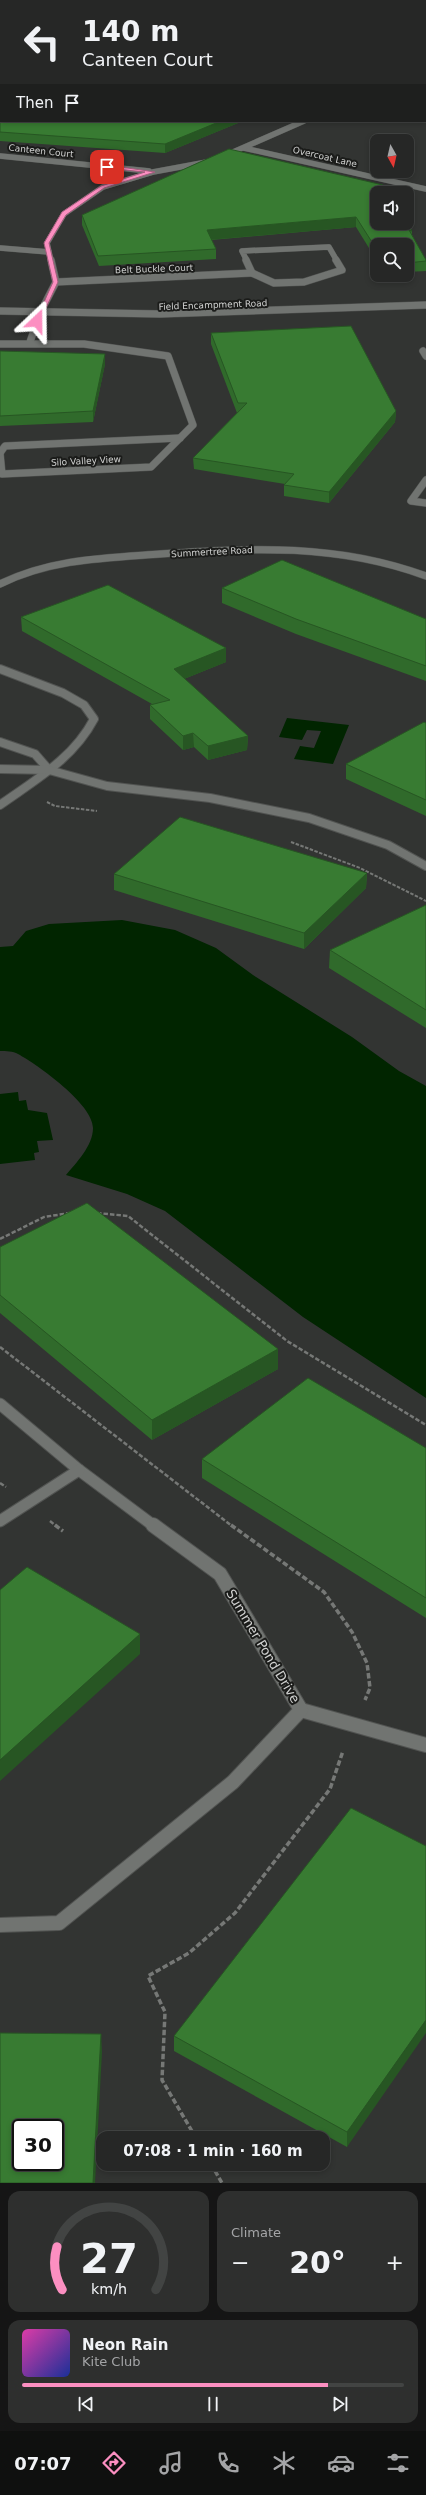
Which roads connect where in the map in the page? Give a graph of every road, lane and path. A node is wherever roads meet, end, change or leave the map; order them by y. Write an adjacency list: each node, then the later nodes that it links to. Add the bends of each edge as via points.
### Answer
1 (302, 122): 2 (street)
2 (244, 148): 4 (street); 7 (street, Overcoat Lane)
3 (0, 156): 6 (street, Canteen Court)
4 (218, 158)
5 (212, 161): 6 (street)
6 (153, 172): 9 (street, via 102,187 64,214 46,243)
7 (426, 188)
8 (0, 248): 9 (street)
9 (49, 252): 11 (street)
10 (252, 273): 10 (street, via 274,283 304,282 342,270 329,247 242,251); 11 (street, Belt Buckle Court)
11 (56, 282): 14 (street)
12 (426, 305): 14 (street, Field Encampment Road, via 188,315)
13 (0, 311): 14 (street, Field Encampment Road)
14 (40, 314): 15 (street)
15 (30, 342): 16 (street, Silo Valley View); 17 (street, Silo Valley View, via 127,347 168,356 193,425)
16 (0, 344)
17 (180, 438): 18 (street, Silo Valley View, via 6,446); 18 (street, Silo Valley View, via 151,466 2,474)
18 (0, 453)
19 (426, 480): 20 (street, via 411,501)
20 (426, 503)
21 (426, 576): 22 (street, Summertree Road, via 360,556 320,551 259,549 59,563 12,577)
22 (0, 584)
23 (0, 668): 26 (street, via 63,693 84,705 94,719 88,734)
24 (0, 742): 26 (street, via 35,754)
25 (0, 769): 26 (street)
26 (49, 770): 27 (street); 31 (street, via 107,786 210,798 309,818 388,845)
27 (18, 791): 28 (street); 29 (path, via 55,806)
28 (0, 805)
29 (102, 812)
30 (285, 840): 32 (path, via 333,857)
31 (426, 866)
32 (426, 901)
33 (72, 1212): 35 (path, via 44,1217)
34 (93, 1212): 38 (path, via 128,1216 287,1341)
35 (0, 1239)
36 (0, 1347): 42 (path, via 250,1539 324,1592 352,1632 367,1664 370,1688)
37 (0, 1404): 39 (street, Summer Pond Drive)
38 (426, 1425)
39 (79, 1470): 40 (street); 41 (street, Summer Pond Drive, via 220,1574)
40 (0, 1521)
41 (301, 1710): 42 (street); 44 (street, Summer Pond Drive, via 233,1782 59,1923)
42 (354, 1724): 43 (street); 45 (path, via 330,1790 235,1913 189,1953 148,1976 165,2012 162,2080)
43 (426, 1745)
44 (0, 1925)
45 (192, 2131)
46 (215, 2171): 47 (path)
47 (222, 2183)

